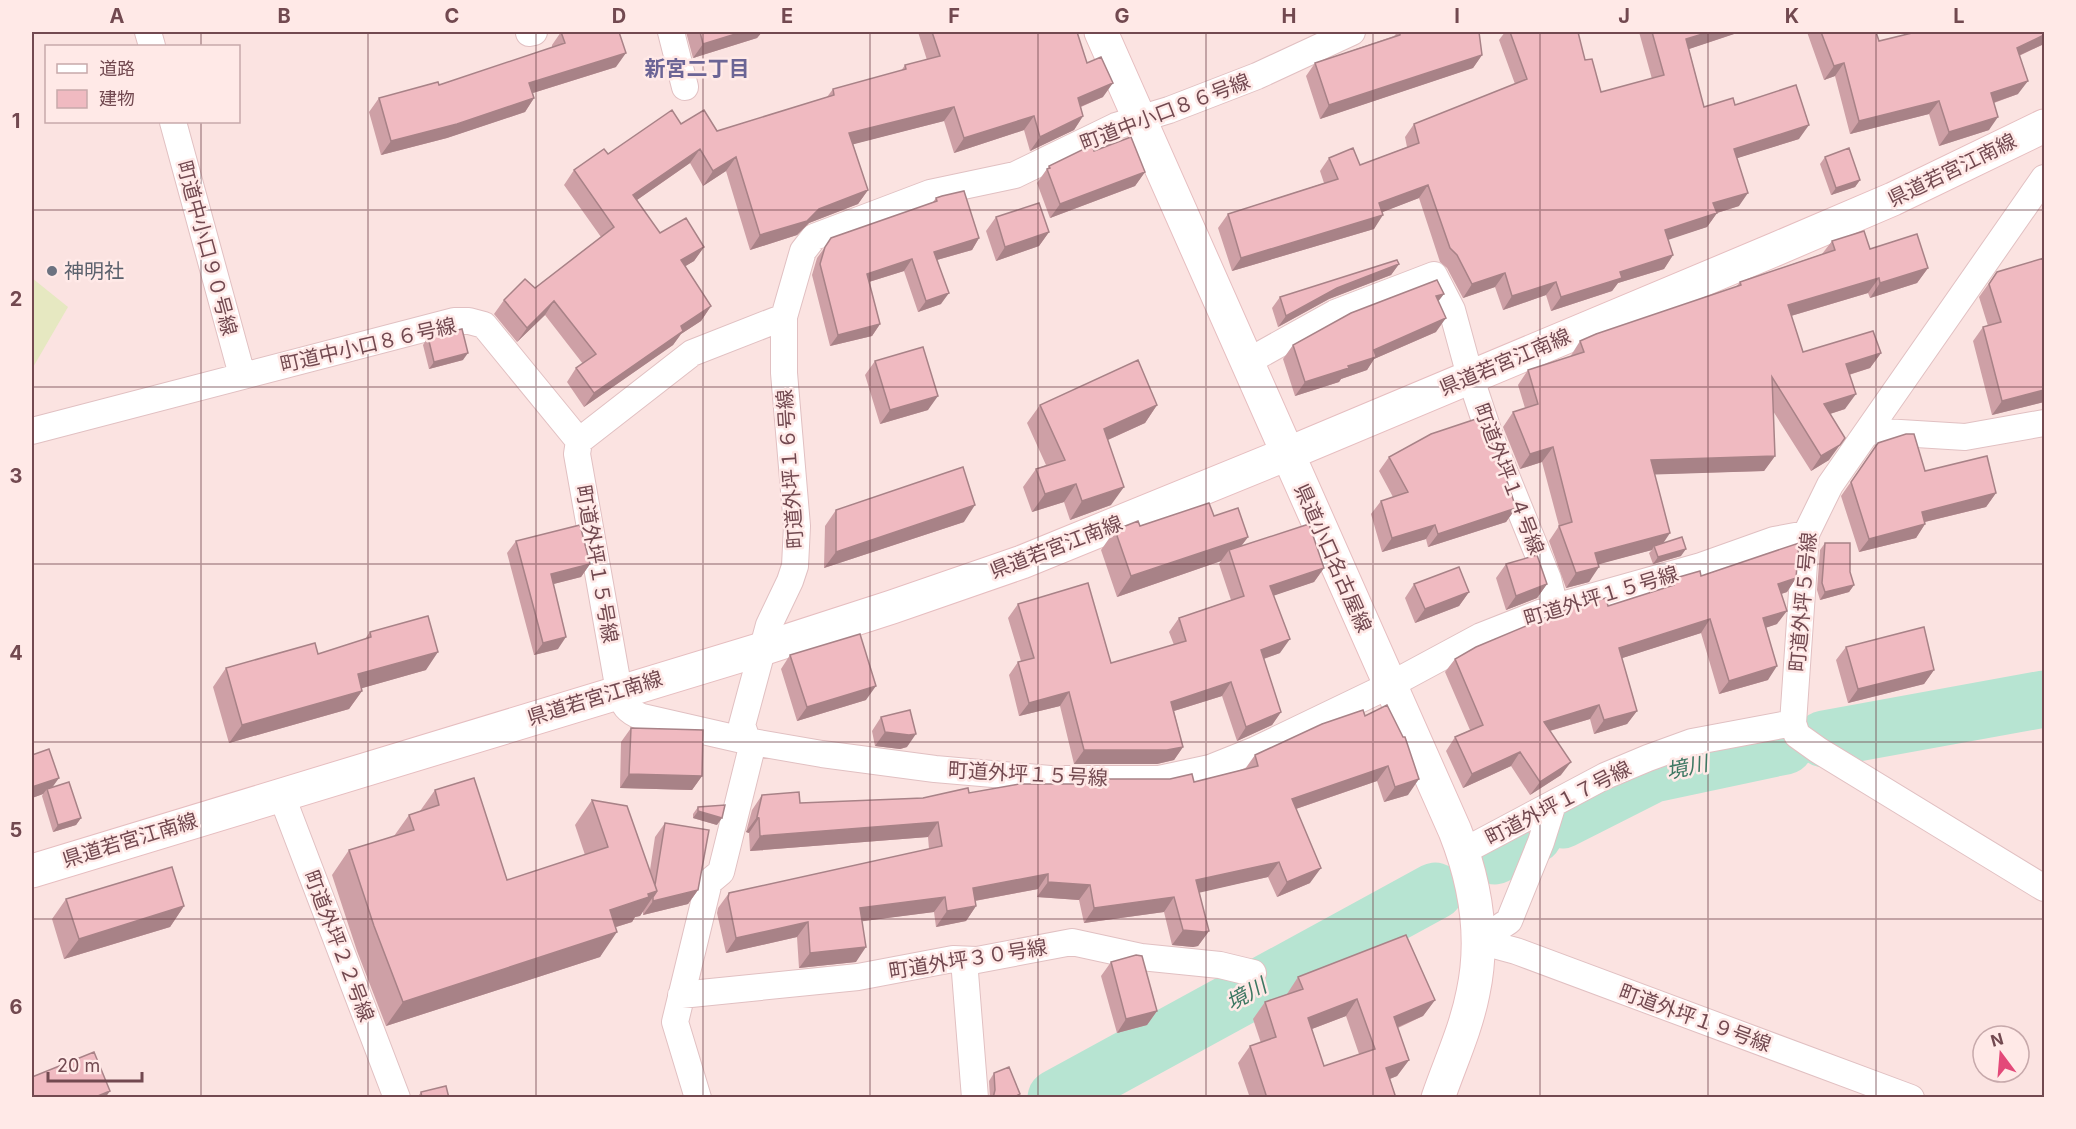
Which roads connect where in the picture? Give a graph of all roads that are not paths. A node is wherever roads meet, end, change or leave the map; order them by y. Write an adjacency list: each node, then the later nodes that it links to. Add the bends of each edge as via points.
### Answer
1 (670, 32): 4 (street)
2 (1101, 32): 5 (main road, 県道小口名古屋線)
3 (1352, 32): 5 (street, 町道中小口８６号線, via 1257,76)
4 (685, 87)
5 (1140, 119): 9 (street, 町道中小口８６号線, via 1116,126 1016,175 930,193 814,237 803,251); 10 (main road, 県道小口名古屋線)
6 (173, 123): 11 (street, 町道中小口９０号線)
7 (2044, 126): 12 (main road, 県道若宮江南線, via 1893,199)
8 (2044, 178): 15 (street, 町道外坪５号線)
9 (784, 317): 16 (street, via 692,353); 20 (street, 町道外坪１６号線, via 784,373 797,526 795,566)
10 (1247, 362): 12 (street, 町道外坪１４号線, via 1335,313 1434,275 1452,310); 17 (main road, 県道小口名古屋線)
11 (242, 375): 14 (street, 町道中小口８６号線); 16 (street, 町道中小口８６号線, via 454,321 469,321 484,326)
12 (1470, 376): 17 (main road, 県道若宮江南線); 19 (street, 町道外坪１４号線)
13 (2044, 423): 15 (street, via 1965,437)
14 (32, 431)
15 (1868, 431): 18 (street, 町道外坪５号線, via 1830,485)
16 (579, 441): 22 (street, 町道外坪１５号線, via 577,454)
17 (1287, 454): 20 (main road, 県道若宮江南線, via 1022,562); 21 (main road, 県道小口名古屋線)
18 (1806, 534): 19 (street, 町道外坪１５号線, via 1774,540 1701,566); 23 (street, 町道外坪５号線)
19 (1555, 606): 21 (street, 町道外坪１５号線, via 1481,636)
20 (762, 648): 22 (main road, 県道若宮江南線); 24 (street, 町道外坪１６号線, via 742,725)
21 (1390, 685): 24 (street, 町道外坪１５号線, via 1255,750 1210,768 1159,779 1050,779 935,769); 28 (main road, 県道小口名古屋線)
22 (619, 691): 24 (street, 町道外坪１５号線, via 622,704 631,713); 25 (main road, 県道若宮江南線)
23 (1795, 729): 26 (street, 町道外坪１７号線, via 1692,742 1605,776); 29 (street, via 1818,750)
24 (747, 741): 35 (street, 町道外坪１６号線, via 751,751 721,872 709,882)
25 (281, 794): 30 (main road, 県道若宮江南線); 36 (street, 町道外坪２２号線)
26 (1551, 810): 28 (street, 町道外坪１７号線); 32 (street, via 1509,921)
27 (2044, 864): 29 (street)
28 (1468, 865): 32 (main road, 県道小口名古屋線, via 1476,899)
29 (2015, 869): 31 (street)
30 (32, 871)
31 (2044, 888)
32 (1479, 941): 39 (main road, 県道小口名古屋線, via 1471,1002); 40 (street, 町道外坪１９号線, via 1516,951)
33 (964, 960): 34 (street, 町道外坪３０号線, via 1072,942 1141,957 1220,965); 35 (street, 町道外坪３０号線, via 953,958 858,977); 38 (street)
34 (1253, 973)
35 (681, 995): 37 (street, 町道外坪１６号線, via 675,1022)
36 (397, 1098)
37 (698, 1098)
38 (975, 1098)
39 (1438, 1098)
40 (1911, 1098)

